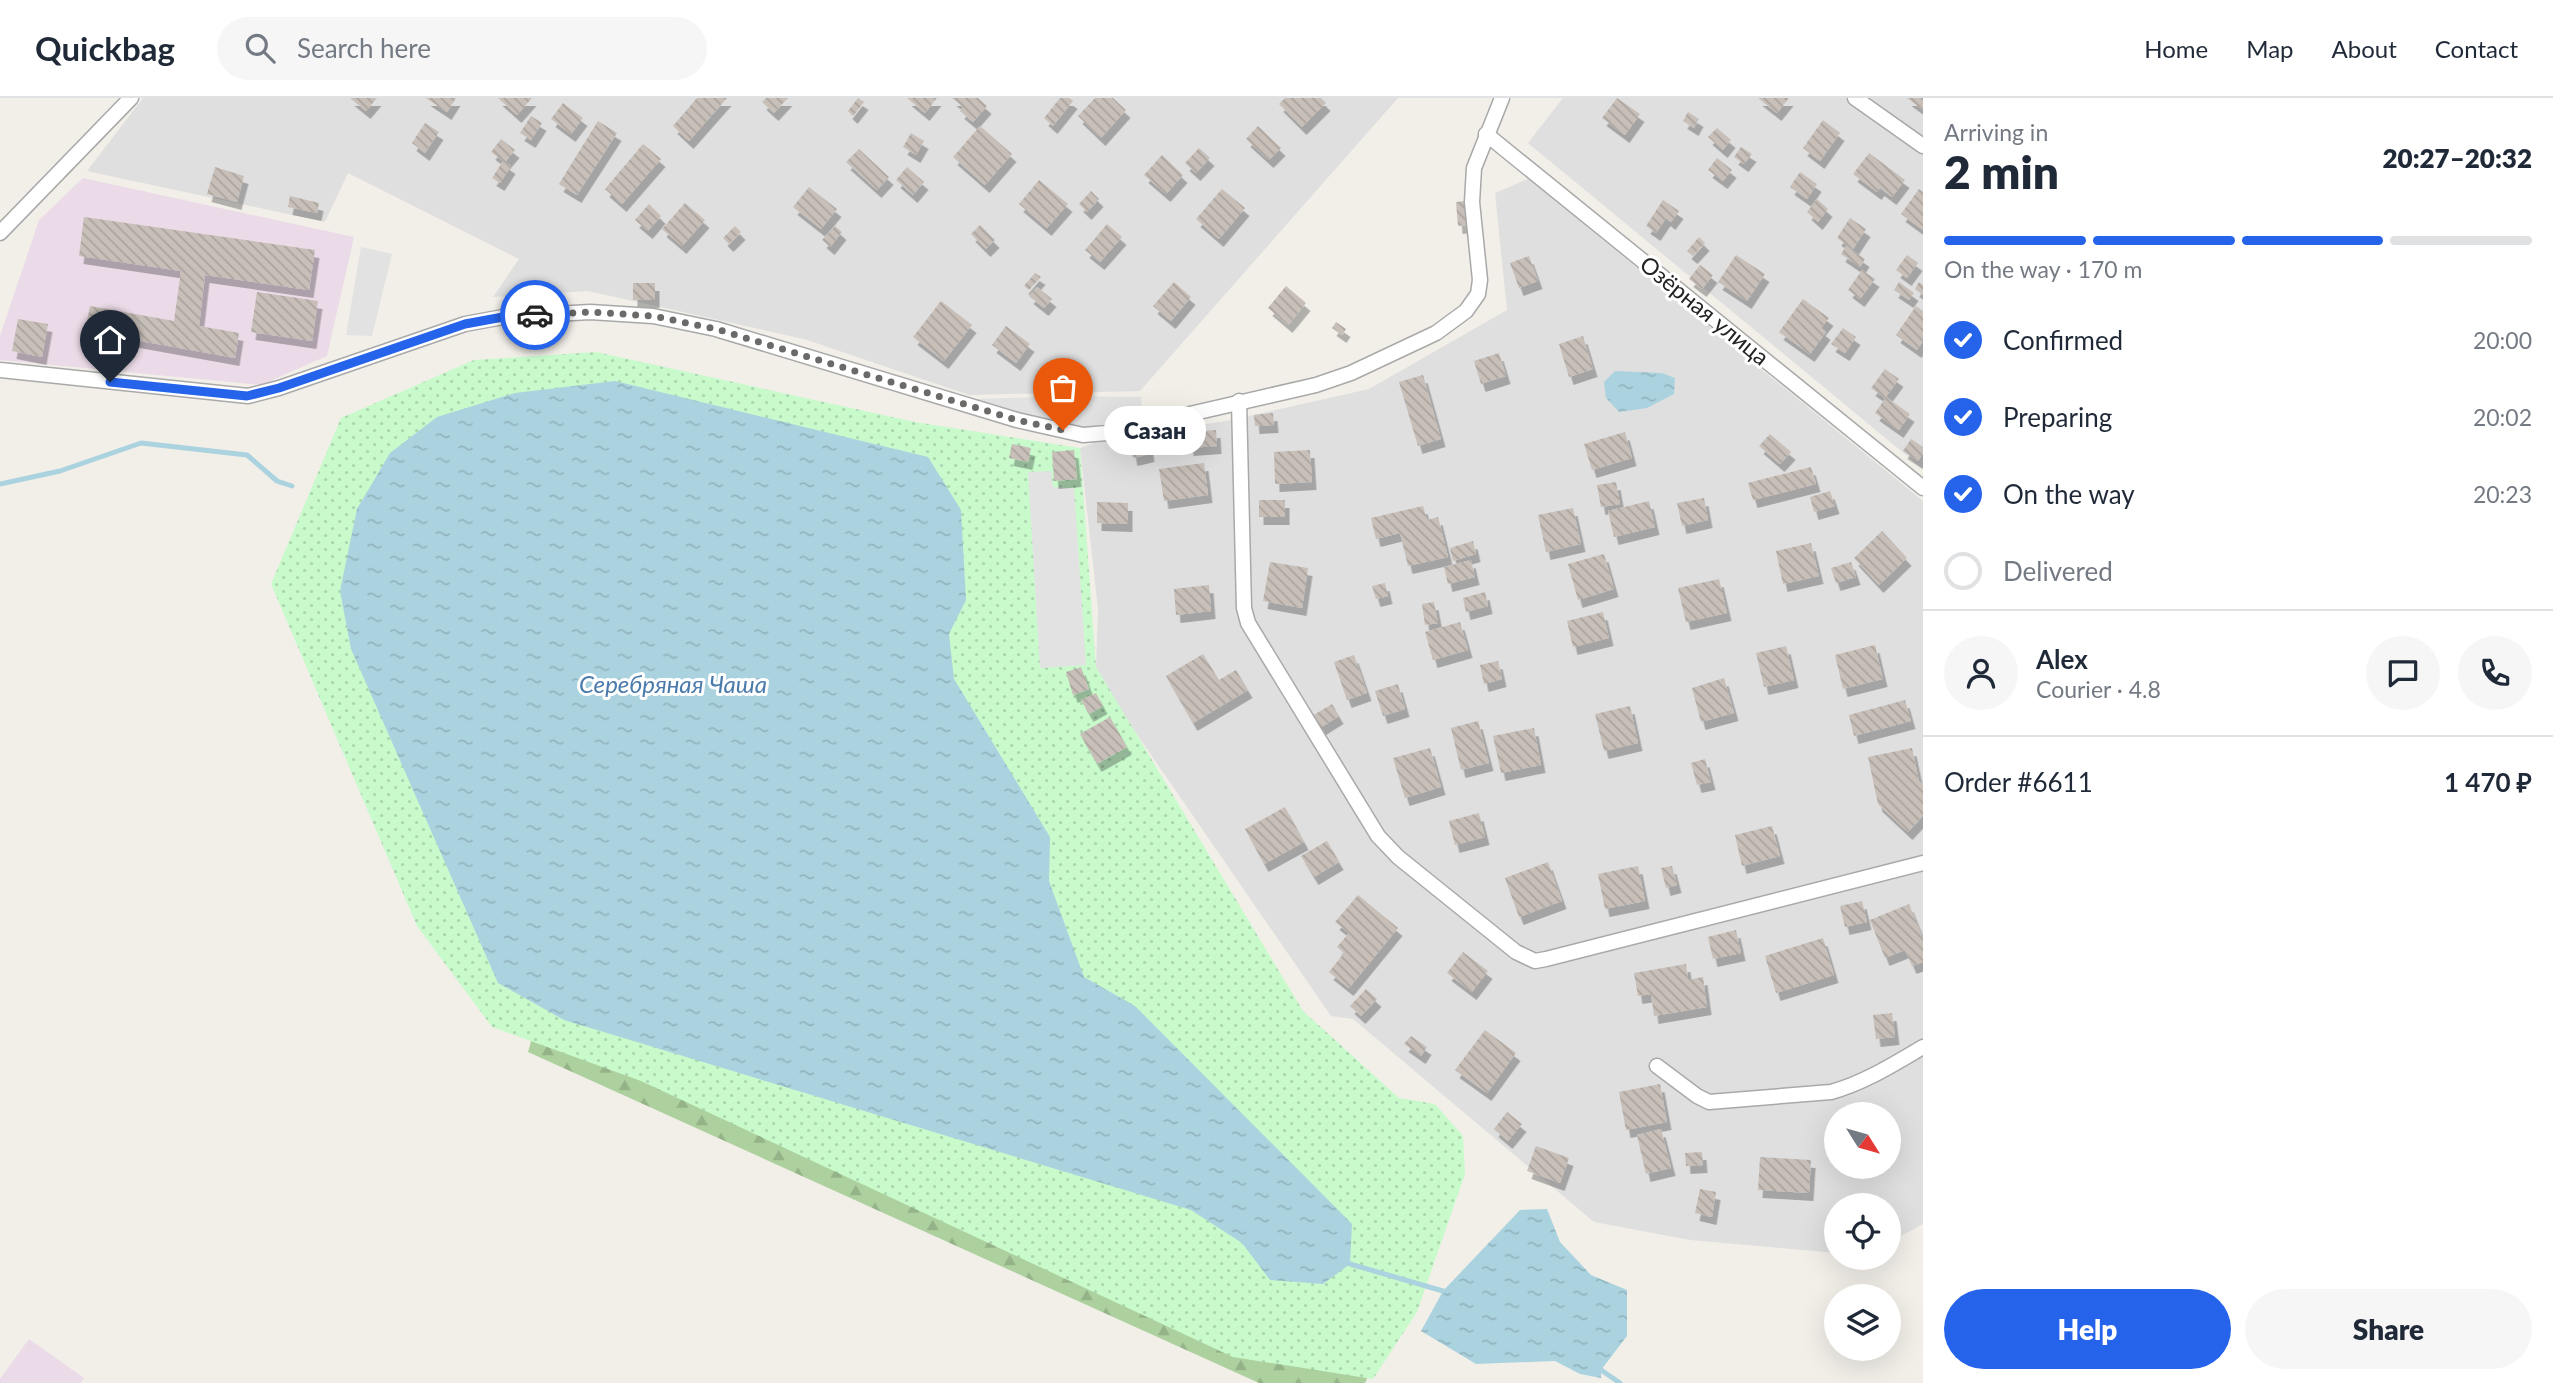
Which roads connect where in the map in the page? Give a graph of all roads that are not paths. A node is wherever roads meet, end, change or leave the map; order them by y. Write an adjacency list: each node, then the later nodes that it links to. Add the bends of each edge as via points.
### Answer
1 (131, 98): 6 (street)
2 (1502, 98): 4 (street)
3 (1856, 98): 5 (street)
4 (1486, 134): 8 (street, via 1474,168 1472,202 1480,280 1478,293 1466,311 1437,333 1351,373); 9 (street, Озёрная улица)
5 (1923, 146)
6 (0, 233)
7 (0, 370): 8 (street, via 247,396 465,324 590,312 653,316 716,329 1017,420 1083,435)
8 (1239, 401): 10 (street, via 1248,623 1378,836 1516,952 1535,961 1546,959)
9 (1923, 488)
10 (1923, 863)
11 (1923, 1047): 12 (street, via 1876,1074 1831,1092 1709,1101)
12 (1657, 1066)

